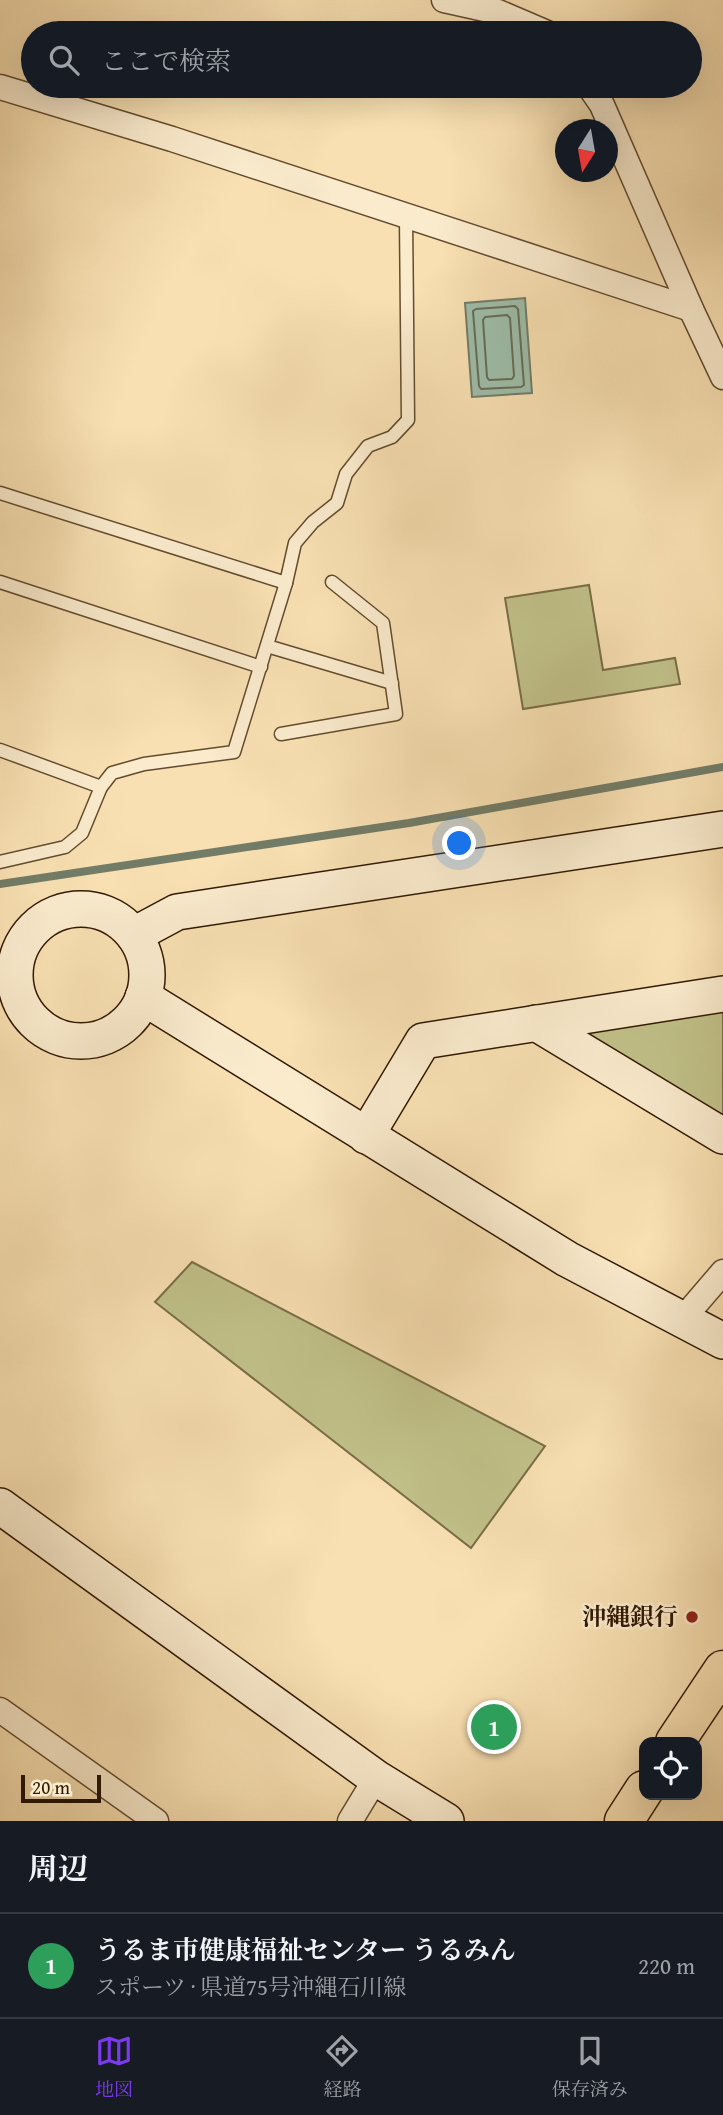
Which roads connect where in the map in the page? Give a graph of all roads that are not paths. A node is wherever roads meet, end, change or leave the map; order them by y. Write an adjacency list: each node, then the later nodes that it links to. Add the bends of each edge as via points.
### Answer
1 (444, 0): 2 (street)
2 (519, 21)
3 (0, 87): 4 (street)
4 (21, 93)
5 (36, 98): 7 (street)
6 (597, 98): 8 (street)
7 (406, 216): 8 (street); 13 (lane, via 408,420 392,437 368,446 346,474 337,503 295,543)
8 (691, 309): 9 (street)
9 (723, 377)
10 (0, 492): 13 (lane)
11 (0, 582): 15 (lane)
12 (332, 582): 16 (lane, via 383,623)
13 (286, 583): 14 (lane)
14 (267, 646): 15 (lane); 16 (lane)
15 (261, 667): 19 (lane, via 234,752 144,764 112,773)
16 (392, 683): 17 (lane, via 396,714)
17 (281, 734)
18 (0, 750): 19 (lane)
19 (101, 787): 21 (lane, via 82,834 65,847)
20 (723, 829): 23 (street, via 177,912)
21 (0, 862)
22 (13, 934): 23 (street, via 60,912 80,909 101,912); 26 (street, via 18,953)
23 (134, 935): 25 (street, via 144,954)
24 (723, 994): 27 (street)
25 (144, 998): 26 (street, via 118,1031 98,1040 55,1037); 28 (street)
26 (12, 1017)
27 (536, 1023): 28 (street, via 423,1041); 29 (street)
28 (366, 1136): 31 (street, via 567,1259)
29 (723, 1136)
30 (723, 1272): 31 (street)
31 (681, 1321): 32 (street)
32 (723, 1341)
33 (0, 1506): 37 (street)
34 (723, 1670): 36 (main road)
35 (0, 1710): 39 (street)
36 (678, 1737)
37 (376, 1779): 40 (street); 41 (street)
38 (639, 1798): 42 (main road)
39 (156, 1821)
40 (350, 1821)
41 (446, 1821)
42 (624, 1821)

